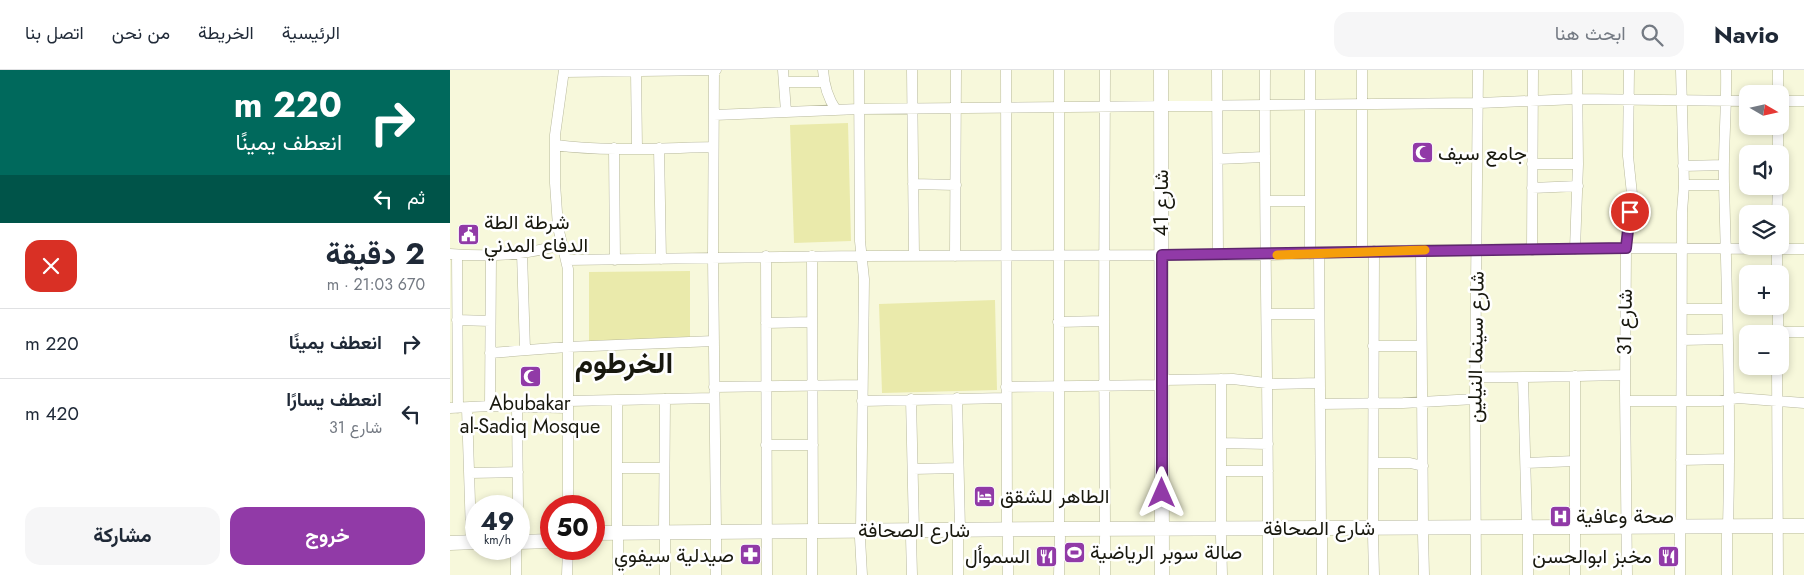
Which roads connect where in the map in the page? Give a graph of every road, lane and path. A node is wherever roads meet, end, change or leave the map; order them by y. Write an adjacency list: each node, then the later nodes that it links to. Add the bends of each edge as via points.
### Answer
1 (715, 70): 24 (street); 51 (street)
2 (783, 70): 26 (street)
3 (823, 70): 27 (street)
4 (859, 70): 48 (street)
5 (912, 70): 46 (street)
6 (956, 70): 47 (street)
7 (1006, 70): 45 (street)
8 (1058, 70): 41 (street)
9 (1105, 70): 42 (street)
10 (1161, 70): 43 (main road, شارع 41)
11 (1217, 70): 44 (street)
12 (1265, 70): 38 (street)
13 (1310, 70): 39 (street)
14 (1362, 70): 40 (street)
15 (1478, 70): 37 (street, شارع سينما النيلين)
16 (1533, 70): 31 (street)
17 (1577, 70): 29 (street)
18 (1629, 70): 30 (street, شارع 31)
19 (1681, 70): 32 (street)
20 (1726, 70): 33 (street)
21 (1778, 70): 28 (street)
22 (564, 71): 23 (street); 52 (street)
23 (614, 71): 25 (street)
24 (661, 71): 25 (street)
25 (636, 72): 55 (street)
26 (784, 82): 27 (street); 50 (street)
27 (824, 82): 49 (street)
28 (1778, 85)
29 (1577, 99): 30 (street); 31 (street); 60 (street)
30 (1629, 99): 32 (street); 72 (street, شارع 31, via 1628,156 1632,194)
31 (1533, 100): 37 (street); 59 (street)
32 (1681, 101): 33 (street); 62 (street)
33 (1727, 101): 34 (street); 61 (street)
34 (1739, 101)
35 (1789, 101): 36 (street)
36 (1804, 101)
37 (1479, 103): 40 (street); 79 (street, شارع سينما النيلين)
38 (1264, 104): 39 (street); 44 (street); 57 (street)
39 (1310, 104): 40 (street); 69 (street)
40 (1362, 104): 82 (street)
41 (1059, 106): 42 (street); 45 (street); 98 (street)
42 (1105, 106): 43 (street); 89 (street)
43 (1161, 106): 44 (street); 90 (main road, شارع 41)
44 (1217, 106): 58 (street)
45 (1007, 107): 47 (street); 88 (street)
46 (912, 108): 47 (street); 48 (street); 63 (street)
47 (956, 108): 64 (street)
48 (859, 109): 49 (street); 95 (street)
49 (836, 110): 50 (street)
50 (786, 112): 51 (street)
51 (714, 115): 53 (street)
52 (555, 145): 54 (street); 71 (street, via 557,218)
53 (713, 147): 56 (street); 99 (street)
54 (614, 148): 55 (street); 102 (street)
55 (637, 148): 56 (street)
56 (659, 148): 100 (street)
57 (1264, 158): 58 (street); 70 (street)
58 (1218, 159): 91 (street)
59 (1532, 164): 60 (street); 68 (street)
60 (1578, 164): 67 (street)
61 (1724, 165): 62 (street); 66 (street)
62 (1683, 166): 65 (street)
63 (913, 184): 64 (street); 96 (street)
64 (956, 184): 97 (street)
65 (1684, 185): 66 (street); 73 (street)
66 (1724, 185): 75 (street)
67 (1578, 186): 68 (street); 74 (street)
68 (1532, 188): 80 (street)
69 (1310, 201): 70 (street); 85 (street)
70 (1266, 202): 92 (street)
71 (562, 244): 84 (street); 101 (street)
72 (1626, 248): 73 (street); 74 (street); 123 (street, شارع 31)
73 (1682, 248): 75 (street); 103 (street)
74 (1575, 249): 80 (street)
75 (1727, 249): 76 (street); 104 (street)
76 (1739, 249)
77 (1789, 249): 81 (street)
78 (1421, 250): 79 (street); 83 (street); 119 (street)
79 (1477, 250): 80 (street); 126 (street, شارع سينما النيلين)
80 (1532, 250)
81 (1804, 250)
82 (1362, 252): 83 (street); 85 (street)
83 (1374, 252): 118 (street)
84 (522, 254): 87 (street); 121 (street)
85 (1315, 254): 92 (street); 106 (street)
86 (454, 255): 87 (street); 107 (street)
87 (491, 255): 108 (street)
88 (1007, 255): 97 (street); 98 (street); 137 (street)
89 (1105, 255): 90 (street); 98 (street); 109 (street)
90 (1162, 255): 91 (street); 129 (main road, شارع 41)
91 (1218, 255): 92 (street)
92 (1266, 255): 105 (street)
93 (766, 256): 94 (street); 99 (street); 112 (street)
94 (812, 256): 95 (street); 110 (street)
95 (861, 256): 96 (street); 132 (street, via 864,279)
96 (914, 256): 97 (street)
97 (955, 256)
98 (1058, 256): 111 (street)
99 (712, 257): 100 (street); 117 (street)
100 (661, 259): 102 (street)
101 (567, 260): 102 (street); 120 (street)
102 (615, 260)
103 (1682, 309): 104 (street); 116 (street)
104 (1727, 309): 115 (street)
105 (1267, 314): 106 (street); 131 (street)
106 (1319, 314): 130 (street)
107 (457, 320): 108 (street); 157 (street)
108 (490, 321): 122 (street)
109 (1104, 321): 111 (street); 134 (street)
110 (812, 322): 112 (street); 136 (street)
111 (1058, 322): 133 (street)
112 (766, 323): 135 (street)
113 (1804, 332): 114 (street)
114 (1789, 333)
115 (1728, 339): 116 (street); 144 (street)
116 (1682, 340): 150 (street)
117 (714, 342): 120 (street); 138 (street)
118 (1372, 346): 119 (street); 151 (street)
119 (1421, 346): 148 (street)
120 (567, 347): 121 (street); 153 (street)
121 (524, 350): 122 (street)
122 (490, 353): 155 (street)
123 (1625, 375): 125 (street); 149 (street, شارع 31)
124 (1777, 375): 147 (street)
125 (1574, 376): 127 (street); 164 (street)
126 (1475, 377): 127 (street); 143 (street, شارع سينما النيلين)
127 (1523, 378): 166 (street)
128 (1222, 379): 129 (street); 131 (street); 158 (street)
129 (1162, 382): 134 (street); 196 (main road, شارع 41)
130 (1320, 383): 131 (street); 154 (street)
131 (1268, 384): 159 (street)
132 (862, 386): 136 (street); 146 (street)
133 (1058, 386): 134 (street); 137 (street); 194 (street)
134 (1105, 386): 195 (street)
135 (766, 387): 136 (street); 138 (street); 160 (street)
136 (813, 387): 161 (street)
137 (1006, 387): 140 (street)
138 (714, 393): 141 (street); 199 (street)
139 (957, 398): 140 (street); 142 (street); 170 (street)
140 (1006, 398): 193 (street)
141 (665, 399): 145 (street); 169 (street)
142 (911, 399): 146 (street); 171 (street)
143 (1474, 399): 148 (street); 187 (street, شارع سينما النيلين)
144 (1728, 399): 147 (street); 150 (street); 162 (street)
145 (617, 400): 153 (street); 168 (street)
146 (862, 400): 202 (street)
147 (1777, 400): 152 (street); 184 (street)
148 (1422, 401): 151 (street); 167 (street)
149 (1625, 401): 150 (street); 181 (street, شارع 31)
150 (1682, 401): 163 (street)
151 (1373, 403): 154 (street); 165 (street)
152 (1804, 403)
153 (568, 404): 156 (street); 178 (street)
154 (1320, 404): 191 (street)
155 (490, 406): 156 (street); 157 (street)
156 (517, 407): 173 (street)
157 (458, 408): 175 (street)
158 (1222, 443): 159 (street); 172 (street)
159 (1268, 444): 174 (street)
160 (766, 445): 161 (street); 200 (street)
161 (813, 445): 201 (street)
162 (1728, 459): 163 (street); 183 (street)
163 (1681, 460): 182 (street)
164 (1575, 461): 166 (street); 180 (street)
165 (1374, 462): 167 (street); 185 (street)
166 (1526, 463): 188 (street)
167 (1423, 466): 186 (street)
168 (617, 468): 169 (street); 207 (street)
169 (664, 468): 205 (street)
170 (958, 468): 171 (street); 192 (street)
171 (913, 469): 203 (street)
172 (1222, 471): 174 (street); 189 (street)
173 (518, 472): 175 (street); 177 (street)
174 (1268, 472): 190 (street)
175 (470, 473): 176 (street)
176 (472, 495)
177 (518, 495)
178 (568, 495)
179 (1804, 526): 184 (main road, شارع الصحافة)
180 (1575, 530): 181 (main road, شارع الصحافة); 188 (main road, شارع الصحافة); 234 (street)
181 (1627, 530): 182 (main road, شارع الصحافة); 235 (street, شارع 31)
182 (1681, 530): 183 (main road, شارع الصحافة); 236 (street)
183 (1728, 530): 184 (main road, شارع الصحافة); 237 (street)
184 (1777, 530): 204 (main road, شارع الصحافة); 238 (street)
185 (1373, 531): 186 (main road, شارع الصحافة); 191 (main road, شارع الصحافة); 230 (street)
186 (1423, 531): 187 (main road, شارع الصحافة); 231 (street)
187 (1476, 531): 188 (main road, شارع الصحافة); 232 (street, شارع سينما النيلين)
188 (1528, 531): 233 (street)
189 (1221, 532): 190 (main road, شارع الصحافة); 196 (main road, شارع الصحافة); 227 (street)
190 (1268, 532): 191 (main road, شارع الصحافة); 228 (street)
191 (1322, 532): 229 (street)
192 (959, 533): 193 (main road, شارع الصحافة); 203 (main road, شارع الصحافة); 222 (street)
193 (1008, 533): 194 (main road, شارع الصحافة); 223 (street)
194 (1059, 533): 195 (main road, شارع الصحافة); 224 (street)
195 (1105, 533): 196 (main road, شارع الصحافة); 225 (street)
196 (1162, 533): 226 (main road, شارع 41)
197 (450, 534): 206 (main road)
198 (605, 534): 207 (main road, شارع الصحافة)
199 (716, 534): 200 (main road, شارع الصحافة); 205 (main road, شارع الصحافة); 217 (street)
200 (766, 534): 201 (main road, شارع الصحافة); 218 (street)
201 (812, 534): 202 (main road, شارع الصحافة); 219 (street)
202 (861, 534): 203 (main road, شارع الصحافة); 220 (street)
203 (913, 534): 221 (street)
204 (1804, 534)
205 (665, 535): 207 (main road, شارع الصحافة); 216 (street)
206 (465, 536)
207 (617, 536): 208 (main road, شارع الصحافة); 215 (street)
208 (605, 538)
209 (465, 539): 210 (main road)
210 (450, 543)
211 (516, 560): 213 (street)
212 (568, 560): 214 (street)
213 (516, 575)
214 (567, 575)
215 (618, 575)
216 (665, 575)
217 (716, 575)
218 (766, 575)
219 (812, 575)
220 (862, 575)
221 (912, 575)
222 (958, 575)
223 (1008, 575)
224 (1059, 575)
225 (1105, 575)
226 (1162, 575)
227 (1222, 575)
228 (1268, 575)
229 (1322, 575)
230 (1374, 575)
231 (1424, 575)
232 (1476, 575)
233 (1528, 575)
234 (1575, 575)
235 (1627, 575)
236 (1680, 575)
237 (1727, 575)
238 (1778, 575)

